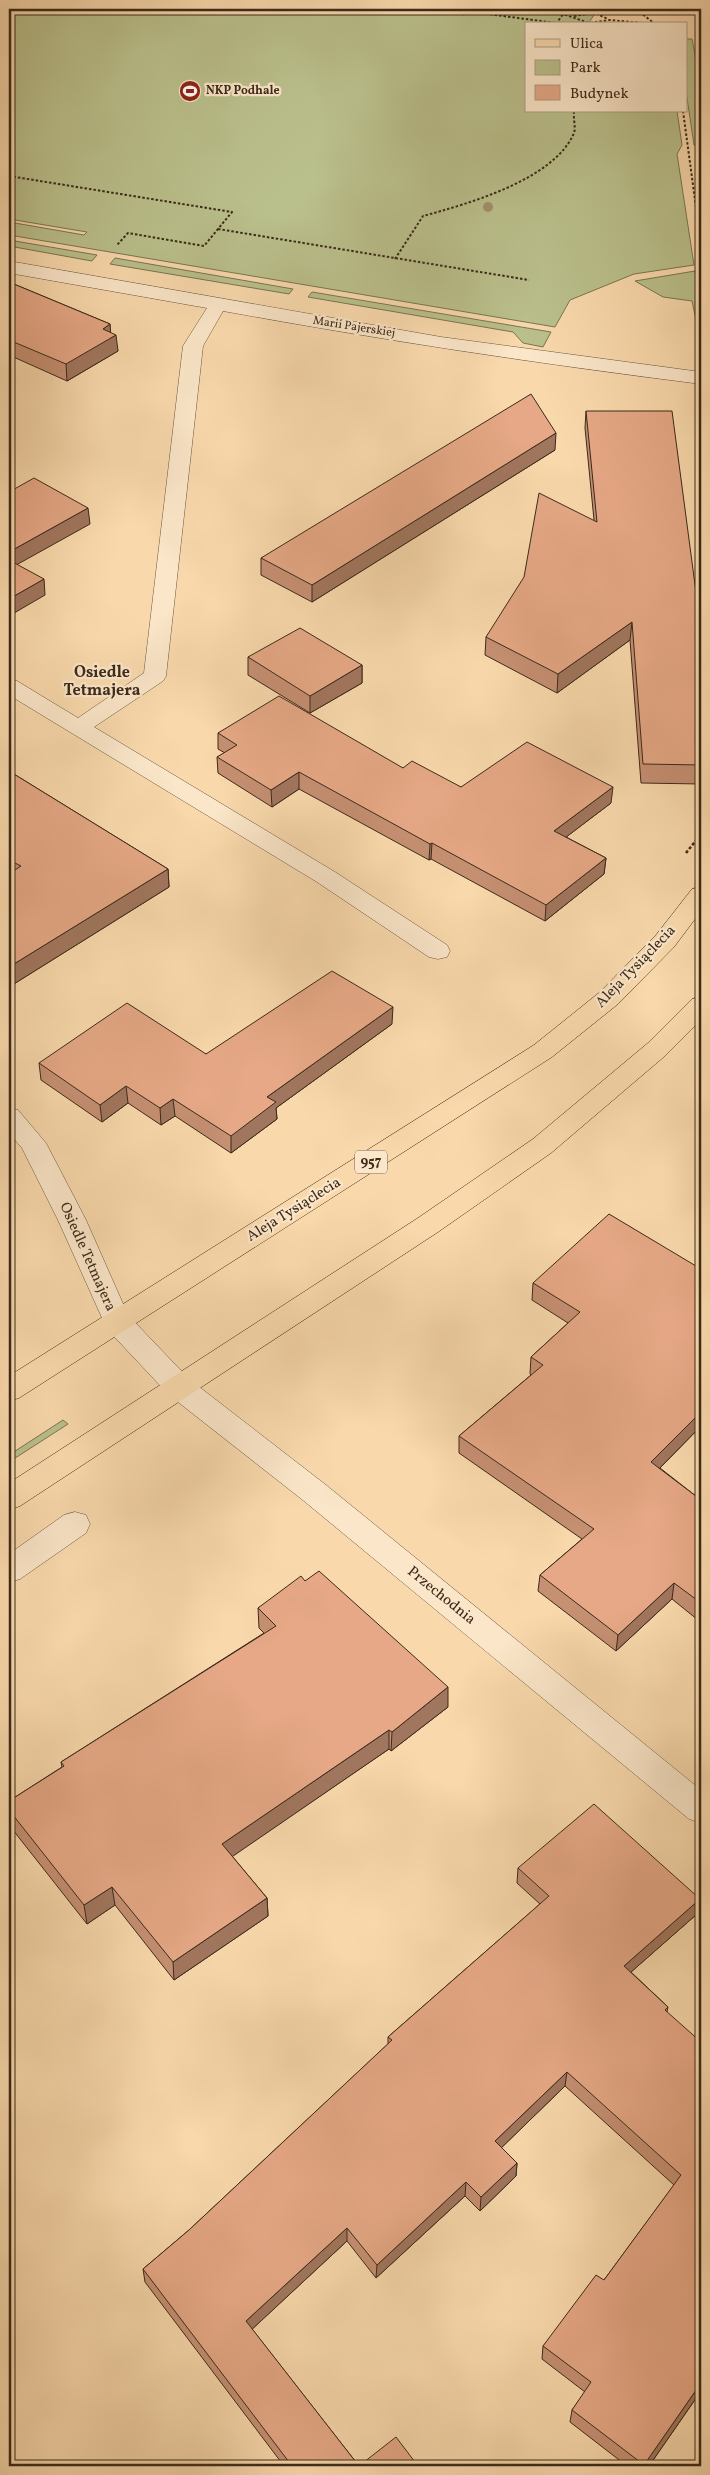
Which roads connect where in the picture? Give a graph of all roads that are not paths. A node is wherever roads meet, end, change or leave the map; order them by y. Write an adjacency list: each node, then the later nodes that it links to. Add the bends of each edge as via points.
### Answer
1 (9, 267): 2 (street, Marii Pajerskiej)
2 (218, 306): 3 (street, Marii Pajerskiej, via 600,366); 5 (street, via 193,346 155,676)
3 (701, 378)
4 (9, 686): 5 (street)
5 (79, 727): 7 (street, via 326,877)
6 (701, 895): 10 (main road, Aleja Tysiąclecia / 957, via 665,941 609,998 542,1051)
7 (438, 950)
8 (701, 1005): 11 (main road, via 657,1049 542,1146 428,1225)
9 (9, 1117): 10 (street, Osiedle Tetmajera, via 33,1143 72,1220)
10 (117, 1322): 11 (street, Osiedle Tetmajera); 12 (main road, Aleja Tysiąclecia / 957)
11 (179, 1387): 13 (main road); 16 (street, Przechodnia, via 315,1493)
12 (9, 1390)
13 (9, 1498)
14 (75, 1524): 15 (street)
15 (9, 1570)
16 (701, 1809)

